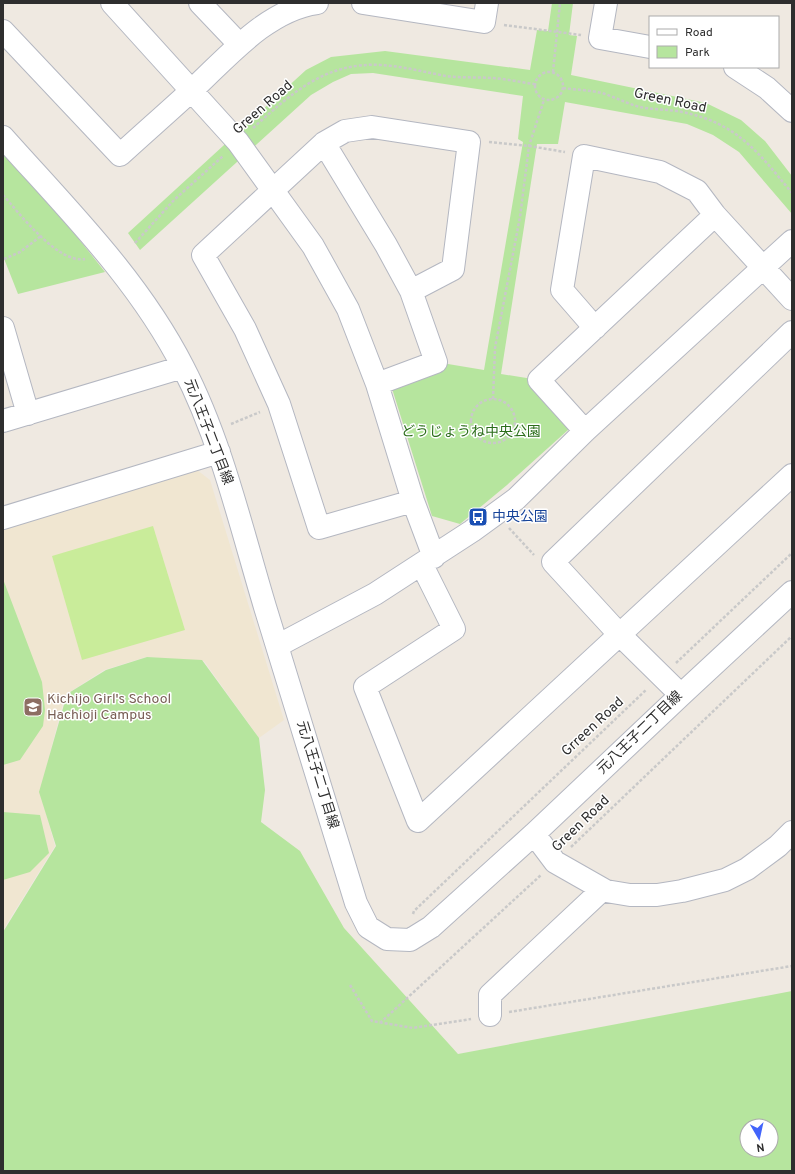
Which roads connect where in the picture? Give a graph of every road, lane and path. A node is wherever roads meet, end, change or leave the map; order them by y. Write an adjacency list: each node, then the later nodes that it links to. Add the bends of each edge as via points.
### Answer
1 (112, 3): 16 (street)
2 (200, 3): 10 (street)
3 (317, 3): 10 (street, via 307,4 274,20)
4 (364, 3): 7 (street)
5 (560, 3): 9 (path)
6 (606, 3): 11 (street, via 600,38)
7 (485, 12): 9 (path)
8 (3, 31): 16 (street, via 120,155)
9 (556, 32): 13 (path)
10 (239, 44): 16 (street)
11 (649, 47)
12 (737, 68): 18 (street, via 767,88)
13 (553, 72): 14 (path, via 539,75); 15 (path, via 561,78)
14 (534, 84): 17 (path, via 536,93); 20 (path, Green Road, via 493,78 447,76 400,67 360,65 340,69 292,94)
15 (563, 88): 17 (path, via 554,100); 26 (path, Green Road, via 604,94 640,107 681,111 706,117 726,126 762,156)
16 (191, 91): 20 (street)
17 (544, 100): 23 (path)
18 (792, 111)
19 (3, 137): 40 (street, 元八王子二丁目線, via 70,209 116,264 146,304)
20 (238, 142): 25 (street); 31 (path, Green Road, via 174,200)
21 (468, 142): 22 (street, via 372,127 345,131); 23 (path); 35 (street, via 453,269)
22 (324, 143): 25 (street); 35 (street)
23 (529, 146): 24 (path); 42 (path, via 520,217 495,348)
24 (584, 156): 28 (street, via 660,172 697,191); 38 (street, via 562,290)
25 (274, 190): 41 (street, via 313,246 348,309); 43 (street, via 203,255 245,329)
26 (792, 193)
27 (3, 195): 29 (path)
28 (715, 215): 34 (street); 38 (street)
29 (41, 236): 32 (path, via 62,253 76,260); 33 (path, via 20,252)
30 (792, 241): 34 (street)
31 (135, 243)
32 (88, 258)
33 (4, 259)
34 (763, 268): 36 (street); 47 (street)
35 (411, 291): 41 (street, via 436,362)
36 (792, 299)
37 (3, 328): 44 (street)
38 (595, 328): 47 (street, via 539,380)
39 (792, 332): 57 (street, via 553,562)
40 (183, 367): 44 (street); 48 (street, 元八王子二丁目線)
41 (377, 384): 50 (street)
42 (493, 399): 42 (path, via 485,400 477,406 471,420 474,432 479,438 493,443 508,437 515,424 515,416 507,404)
43 (278, 404): 46 (path); 50 (street, via 319,528)
44 (28, 414): 45 (street)
45 (3, 421)
46 (231, 424)
47 (585, 431): 55 (street, via 516,499)
48 (219, 452): 51 (street); 59 (street, 元八王子二丁目線)
49 (792, 475): 57 (street)
50 (414, 501): 55 (street)
51 (3, 518)
52 (506, 525): 54 (path)
53 (792, 554): 60 (path, Grreen Road)
54 (536, 558)
55 (428, 561): 57 (street, via 454,629 365,687 418,821); 59 (street, via 375,594)
56 (792, 592): 61 (street, 元八王子二丁目線)
57 (619, 634): 60 (street)
58 (792, 636): 64 (path, Green Road)
59 (277, 646): 63 (street, 元八王子二丁目線, via 356,903 368,927 387,939 410,940 431,927)
60 (662, 676): 61 (street); 66 (path, Grreen Road, via 414,911)
61 (680, 695): 63 (street, 元八王子二丁目線)
62 (792, 832): 65 (street, via 747,869 725,880 657,895 630,895)
63 (534, 834): 64 (street)
64 (555, 862): 65 (street); 70 (path, Green Road)
65 (602, 890): 69 (street, via 490,995)
66 (411, 919)
67 (792, 966): 69 (path)
68 (350, 984): 70 (path, via 372,1021)
69 (490, 1015): 70 (path, via 414,1028)
70 (380, 1023)

